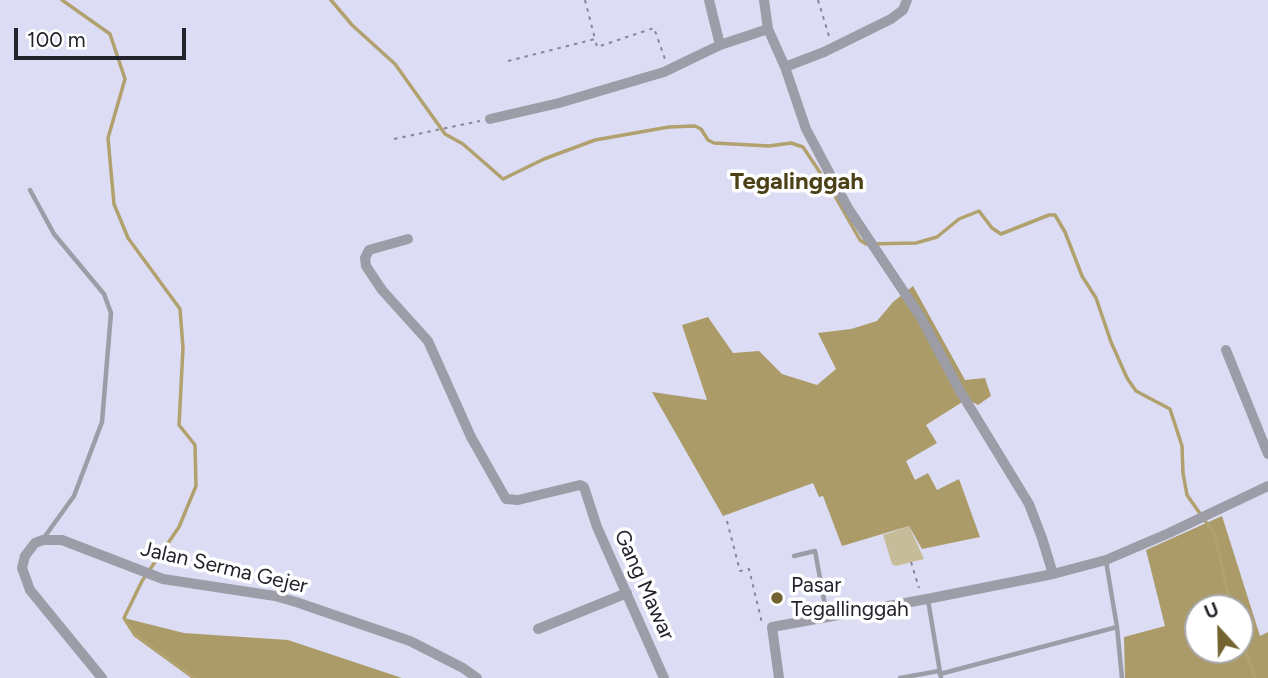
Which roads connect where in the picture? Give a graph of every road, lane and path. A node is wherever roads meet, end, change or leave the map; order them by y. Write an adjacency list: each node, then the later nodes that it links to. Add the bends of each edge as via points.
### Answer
1 (585, 0): 7 (path)
2 (709, 0): 8 (street)
3 (764, 0): 6 (street)
4 (818, 0): 9 (path)
5 (907, 0): 9 (street, via 891,19)
6 (768, 29): 8 (street); 11 (street)
7 (595, 40): 10 (path); 12 (path, via 597,47 654,29)
8 (720, 45): 12 (street)
9 (833, 48): 11 (street)
10 (508, 61)
11 (785, 67): 25 (street, via 806,128 848,208 920,316 1020,488 1037,522)
12 (669, 69): 13 (street)
13 (490, 119): 14 (path)
14 (394, 139)
15 (30, 190): 21 (lane, via 54,234 104,294 111,313 103,422 74,496)
16 (408, 239): 26 (street, Gang Mawar, via 369,250 366,266 428,341 471,438 506,499 580,485 584,488)
17 (1226, 349): 18 (street)
18 (1268, 454)
19 (1268, 486): 23 (street)
20 (727, 521): 30 (path, via 740,571 749,569 762,623)
21 (43, 540): 33 (street, via 25,556 24,577); 34 (street, Jalan Serma Gejer, via 62,540 163,579 296,602 410,641)
22 (794, 556): 28 (lane, via 815,551)
23 (1106, 560): 25 (street); 29 (lane)
24 (911, 562): 27 (path)
25 (1053, 574): 27 (street)
26 (627, 593): 31 (street); 35 (street, Gang Mawar)
27 (924, 600): 28 (street); 32 (lane)
28 (827, 617): 30 (street)
29 (1117, 626): 32 (lane); 38 (lane)
30 (772, 627): 36 (street)
31 (538, 629)
32 (940, 674): 37 (lane)
33 (102, 678)
34 (477, 678)
35 (664, 678)
36 (779, 678)
37 (900, 678)
38 (1122, 678)

